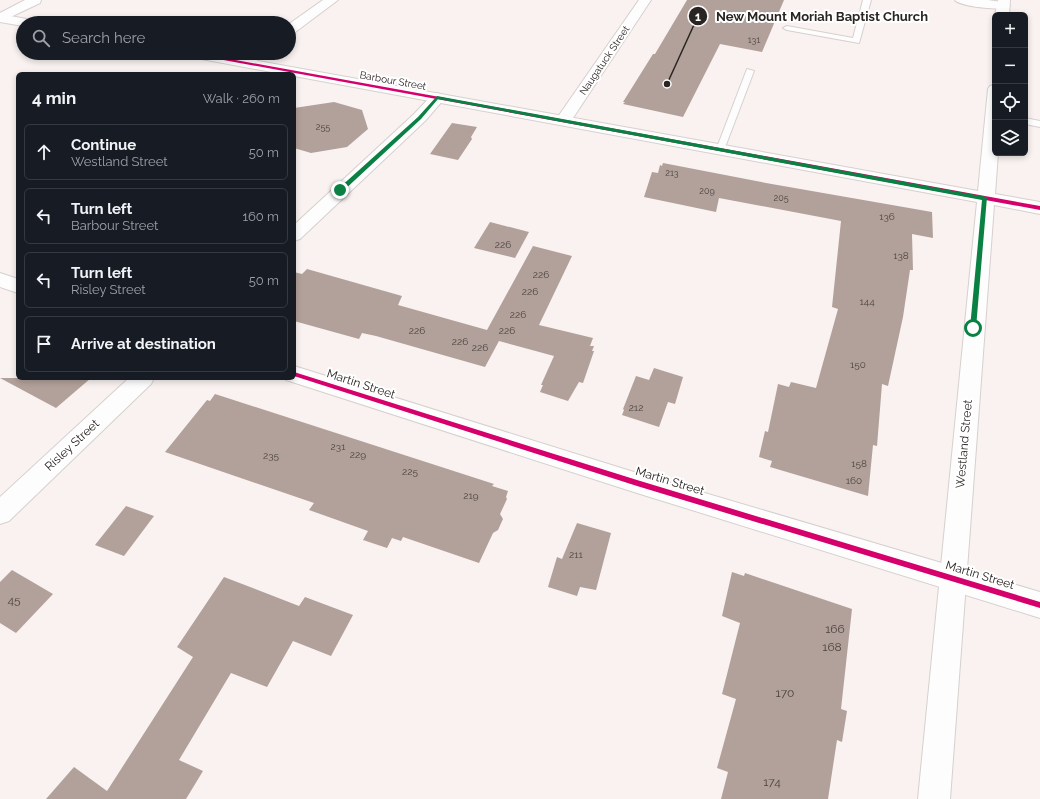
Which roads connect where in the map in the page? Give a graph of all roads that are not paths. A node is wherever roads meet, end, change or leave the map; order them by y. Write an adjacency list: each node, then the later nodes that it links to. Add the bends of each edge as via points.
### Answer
1 (35, 0): 7 (street)
2 (332, 0): 9 (street)
3 (645, 0): 19 (street, Naugatuck Street)
4 (867, 0): 10 (lane, via 856,41)
5 (961, 0): 6 (street)
6 (1003, 7)
7 (0, 18): 8 (street)
8 (16, 21)
9 (296, 25)
10 (787, 28)
11 (230, 60): 13 (street, Barbour Street)
12 (250, 60): 13 (street)
13 (246, 63): 15 (street, Barbour Street)
14 (750, 71): 22 (lane)
15 (295, 72)
16 (296, 72): 17 (street, Barbour Street)
17 (437, 98): 19 (street, Barbour Street); 25 (street)
18 (994, 120): 23 (street, Westland Street)
19 (562, 121): 22 (street, Barbour Street)
20 (1028, 122): 21 (lane)
21 (1040, 124)
22 (720, 150): 23 (street, Barbour Street)
23 (985, 198): 24 (street, Barbour Street); 31 (street, Westland Street)
24 (1040, 208)
25 (296, 233)
26 (0, 280): 27 (street)
27 (16, 285)
28 (296, 375): 31 (street, Martin Street, via 637,483)
29 (141, 380): 30 (street, Risley Street)
30 (0, 513)
31 (953, 578): 32 (street, Martin Street); 33 (street, Westland Street)
32 (1040, 605)
33 (934, 799)

